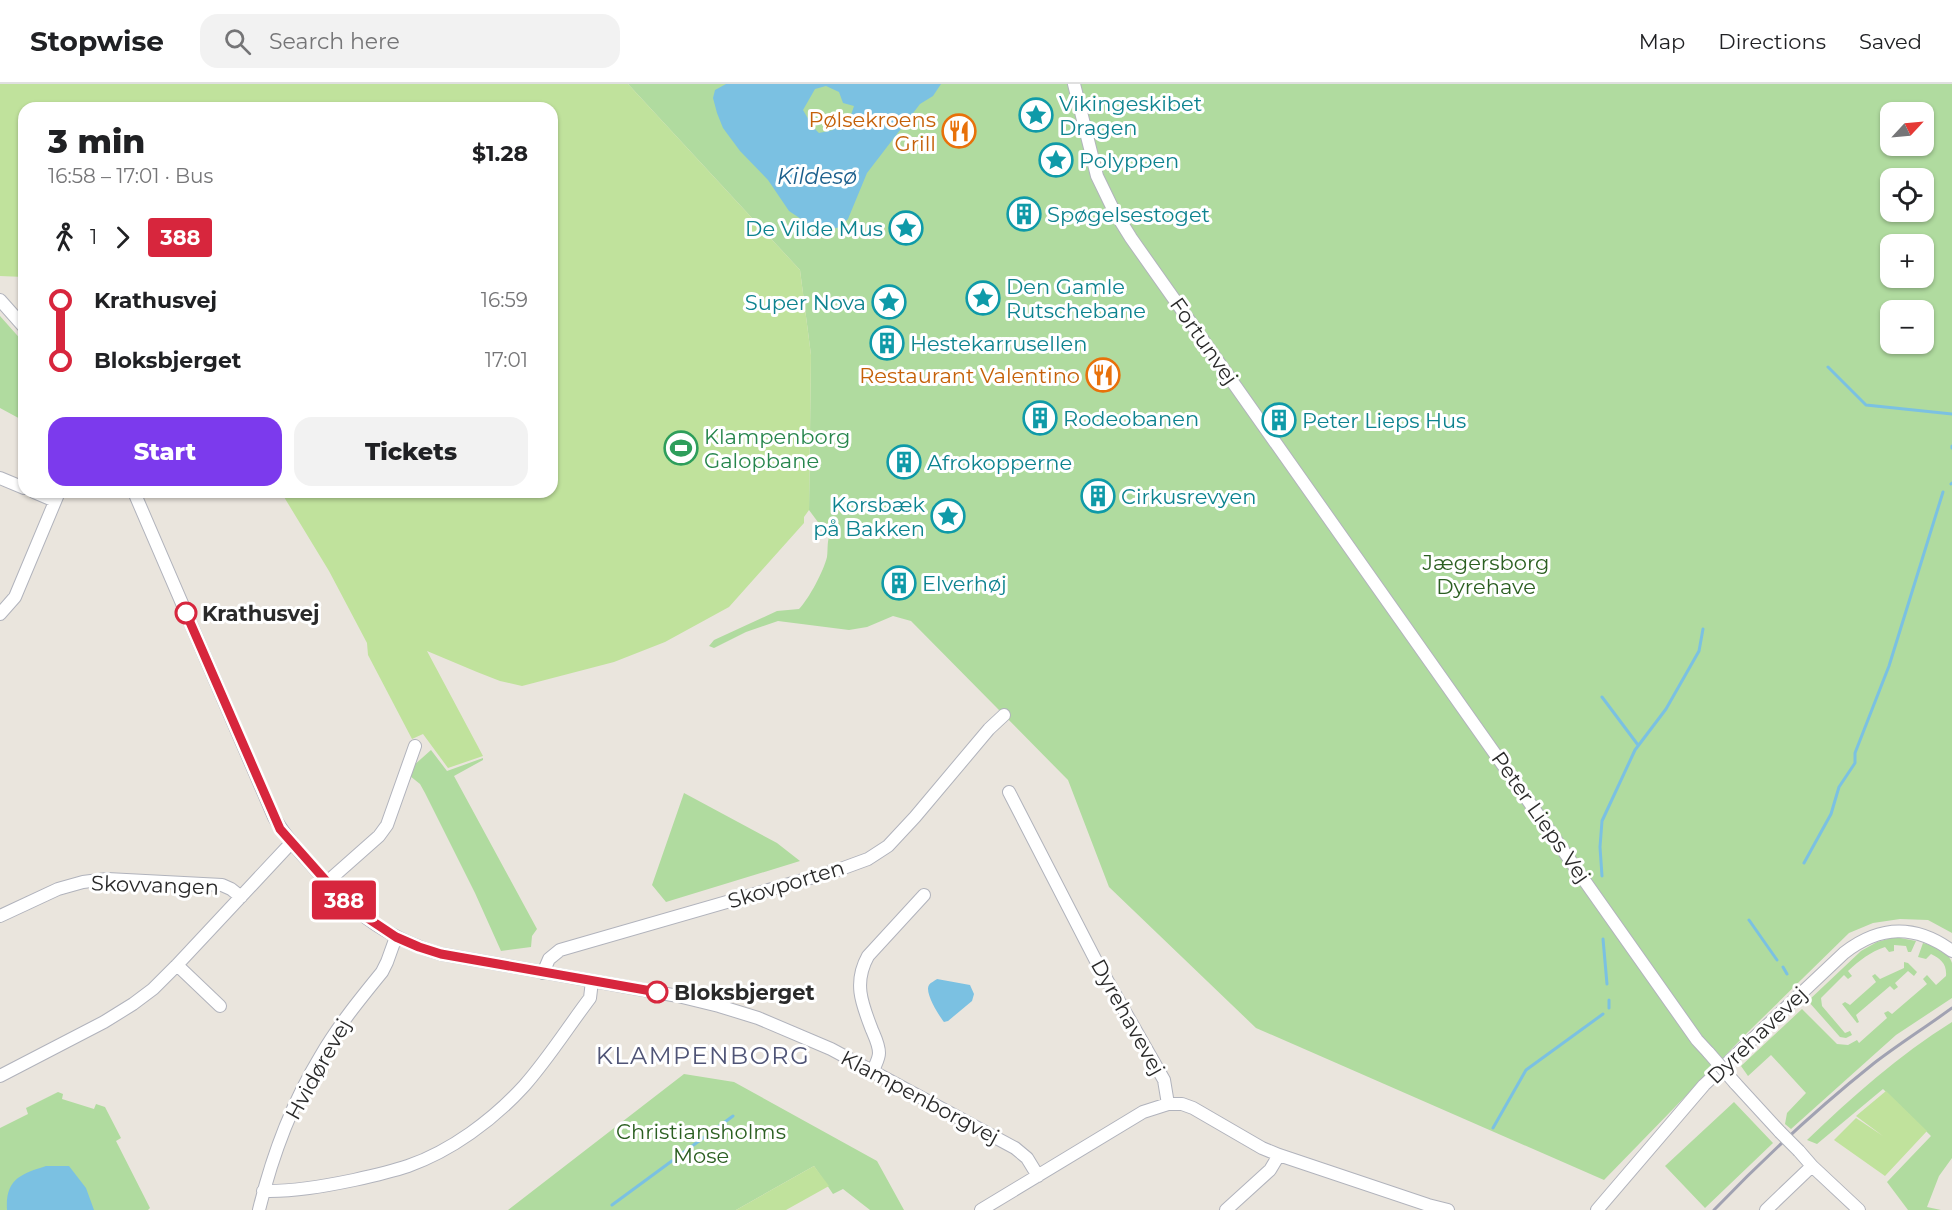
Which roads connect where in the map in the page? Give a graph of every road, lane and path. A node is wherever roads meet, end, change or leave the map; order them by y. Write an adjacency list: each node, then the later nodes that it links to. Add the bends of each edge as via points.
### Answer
1 (1074, 84): 4 (street, Fortunvej, via 1097,176 1113,209)
2 (0, 300): 3 (street)
3 (18, 320)
4 (1248, 404): 28 (street, Peter Lieps Vej, bridge, via 1697,1040)
5 (0, 478): 6 (street)
6 (18, 486)
7 (56, 498): 9 (street, via 15,597)
8 (137, 498): 13 (street, Klampenborgvej, via 274,817)
9 (0, 614)
10 (1004, 715): 21 (street, Skovporten, via 888,846 868,859 560,951 549,959)
11 (415, 746): 14 (street, via 387,825)
12 (1009, 792): 26 (street, Dyrehavevej, via 1095,959 1164,1080)
13 (292, 843): 14 (street, Klampenborgvej); 16 (street)
14 (327, 882): 18 (street, Klampenborgvej, via 348,905)
15 (924, 895): 24 (street, via 861,968 863,1007 878,1046)
16 (241, 897): 17 (street, Skovvangen, via 222,885 106,879 58,889); 20 (street)
17 (0, 916)
18 (396, 937): 21 (street, Klampenborgvej, via 441,954); 30 (street, Hvidørevej, via 382,972 338,1029 300,1093)
19 (1952, 951): 36 (street, Dyrehavevej, via 1923,934 1906,931 1872,935 1858,942 1704,1086)
20 (177, 965): 23 (street); 25 (street, via 134,1004)
21 (543, 973): 22 (street, Klampenborgvej)
22 (592, 981): 24 (street, Klampenborgvej, via 741,1012 796,1033); 30 (street, via 590,998 525,1085 454,1143 388,1172 282,1192)
23 (220, 1006)
24 (873, 1071): 29 (street, Klampenborgvej, via 1015,1148)
25 (0, 1076)
26 (1168, 1104): 27 (street, Dyrehavevej, via 1193,1108); 29 (street, via 1143,1112)
27 (1278, 1155): 31 (street, Dyrehavevej); 34 (street, via 1270,1170)
28 (1812, 1166): 37 (street); 38 (street, Peter Lieps Vej)
29 (1038, 1176): 33 (street)
30 (263, 1191): 32 (street, Hvidørevej)
31 (1427, 1207): 35 (street, Dyrehavevej)
32 (259, 1210)
33 (981, 1210)
34 (1226, 1210)
35 (1448, 1210)
36 (1597, 1210)
37 (1766, 1210)
38 (1859, 1210)

